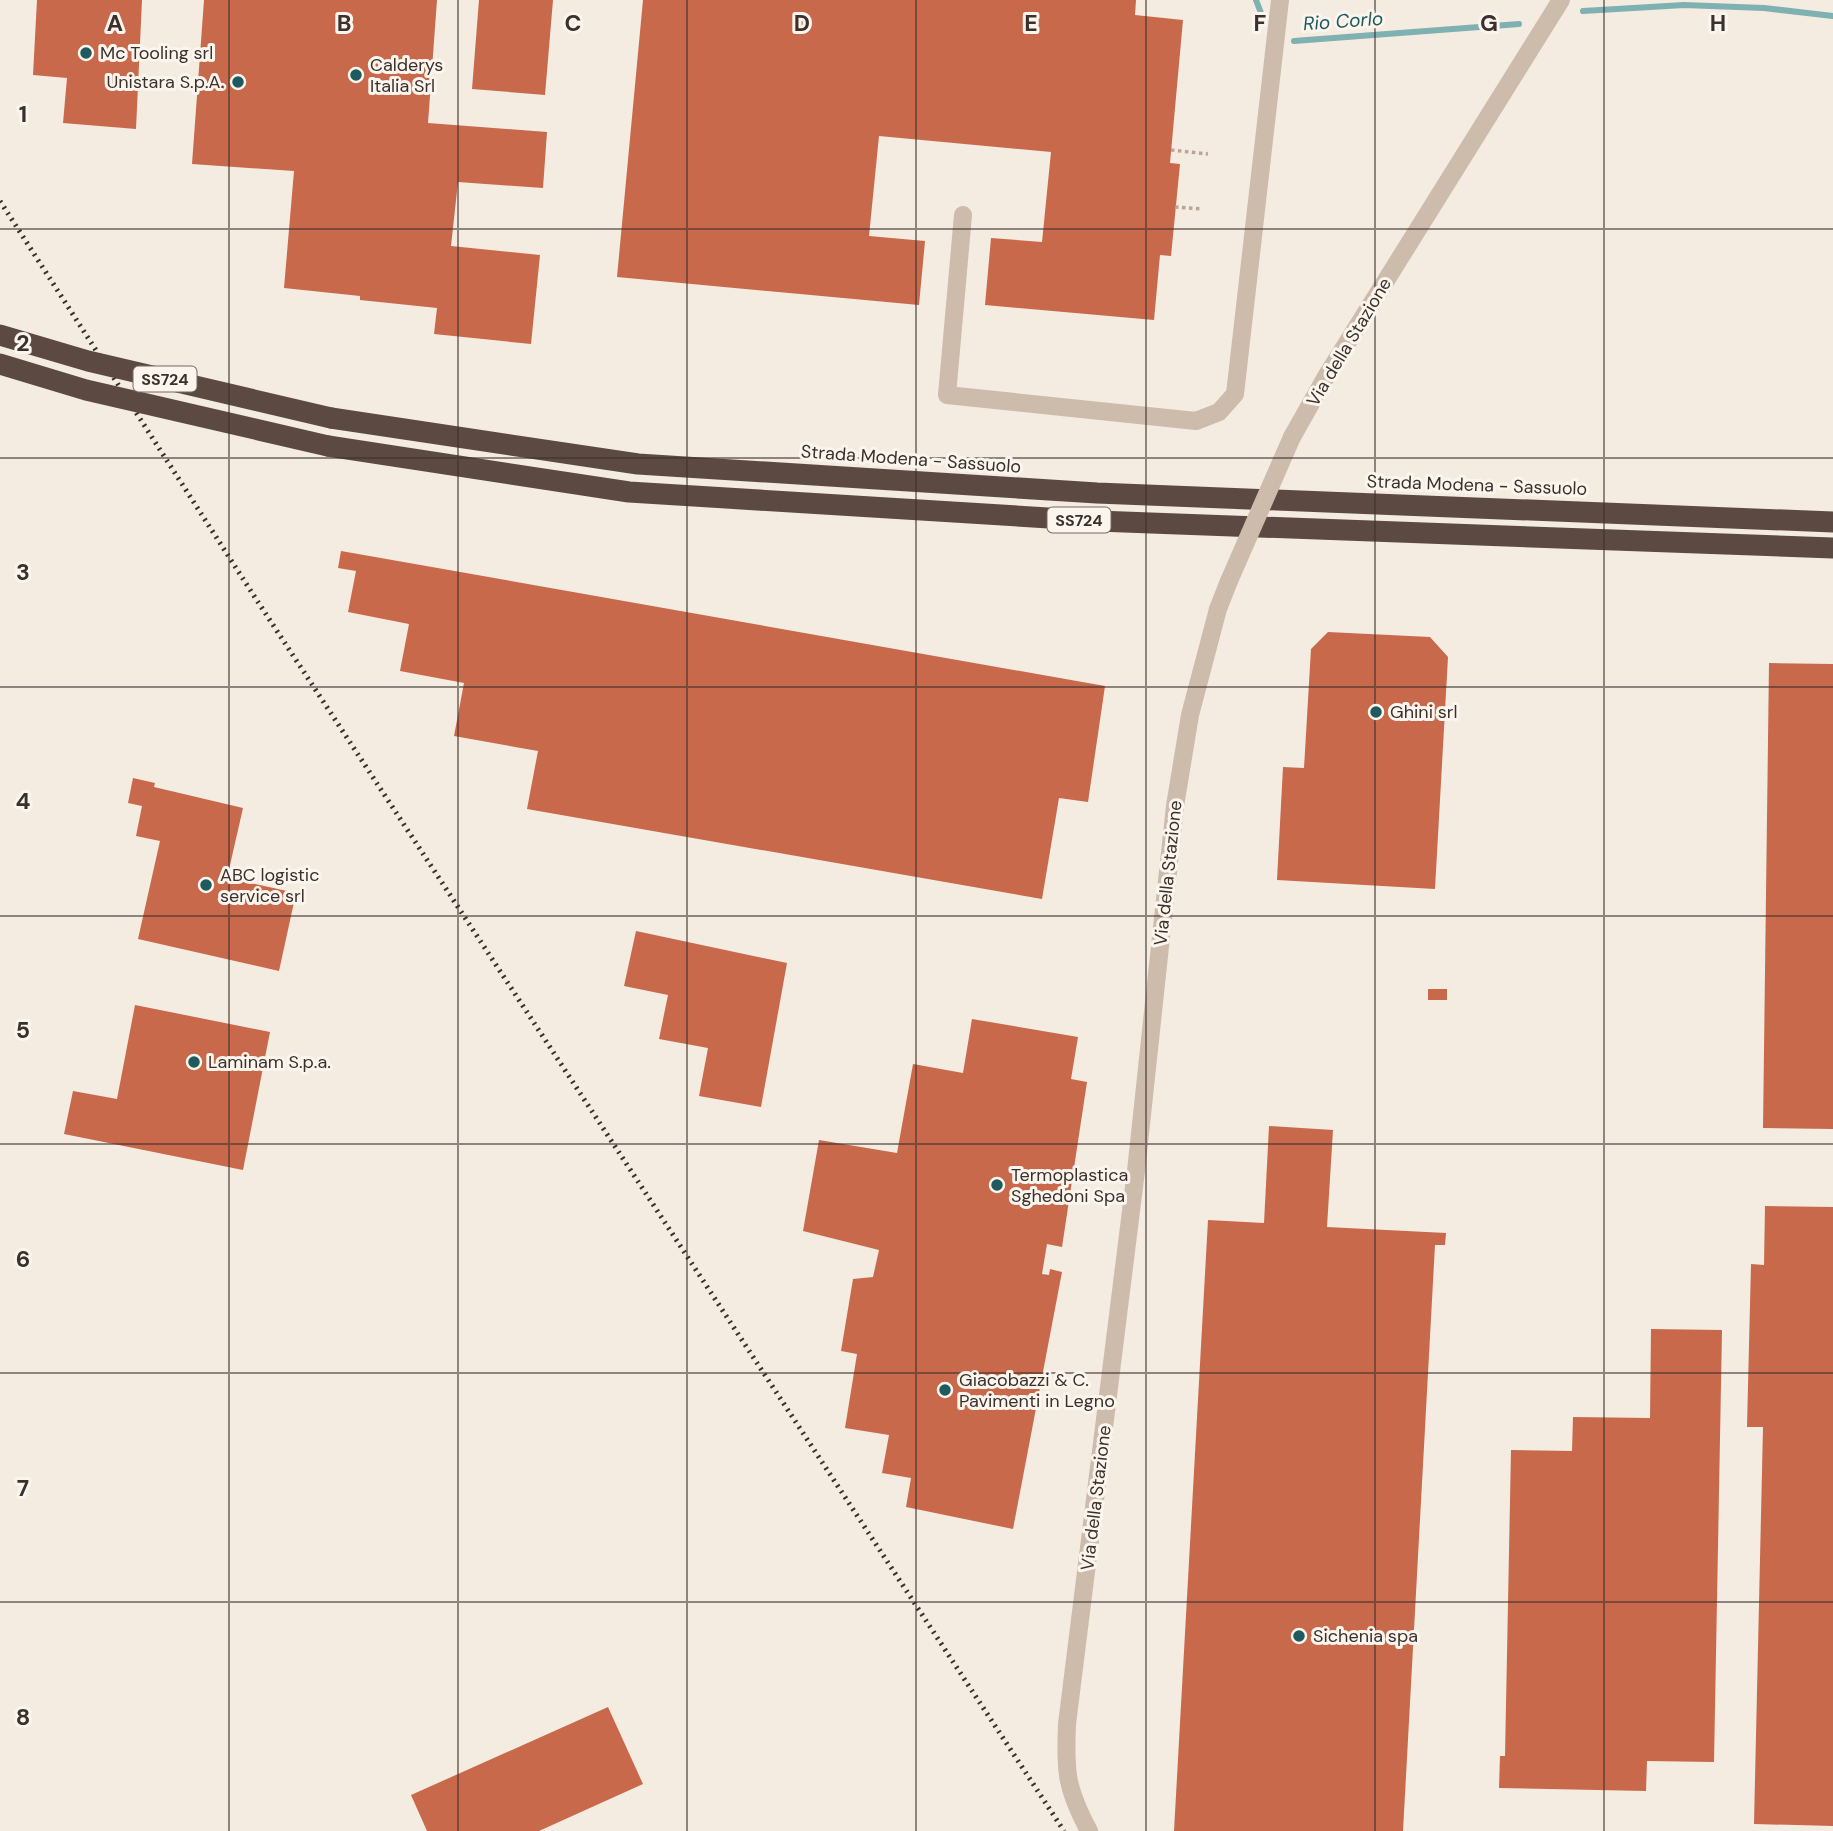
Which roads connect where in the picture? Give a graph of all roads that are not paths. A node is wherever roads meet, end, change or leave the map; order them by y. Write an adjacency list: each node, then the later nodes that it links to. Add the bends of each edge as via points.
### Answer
1 (1280, 0): 3 (street, via 1235,394 1219,412 1195,421 947,395)
2 (1561, 0): 8 (street, Via della Stazione, bridge, via 1292,437 1218,609 1191,715 1175,806 1136,1171 1067,1724 1068,1786)
3 (963, 215)
4 (0, 335): 6 (highway, Strada Modena - Sassuolo / SS724, bridge, via 88,361 331,418 638,464 1097,494)
5 (0, 364): 7 (highway, SS724, bridge, via 86,390 328,446 629,492 1097,521)
6 (1833, 522)
7 (1833, 548)
8 (1089, 1831)

